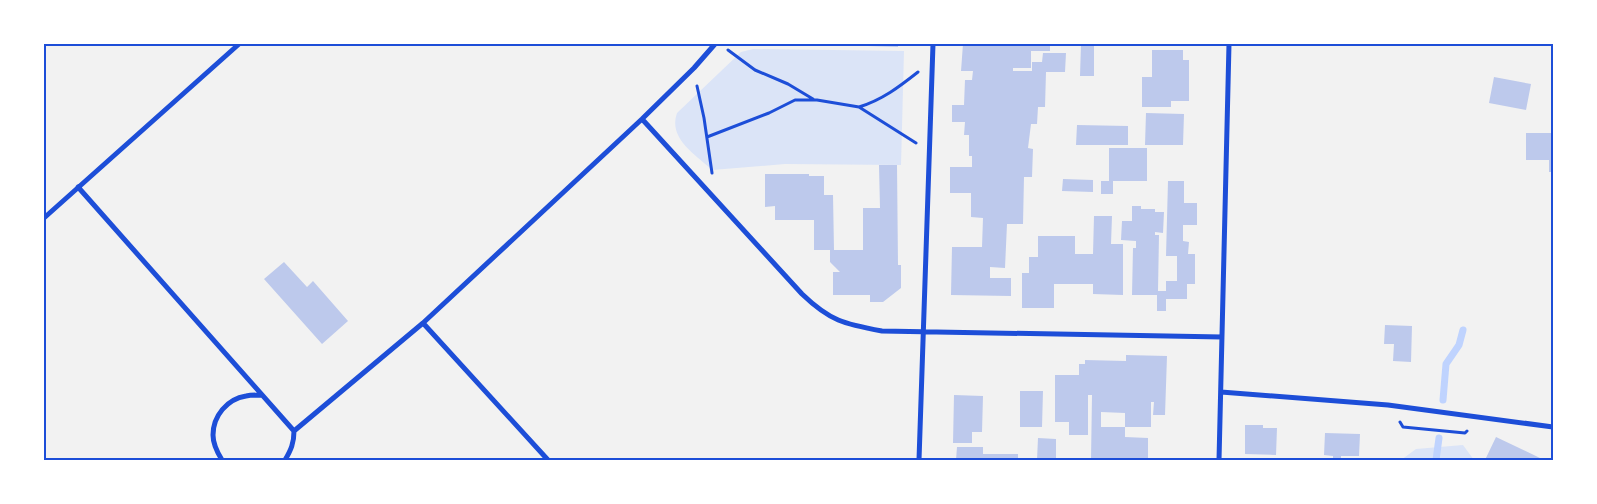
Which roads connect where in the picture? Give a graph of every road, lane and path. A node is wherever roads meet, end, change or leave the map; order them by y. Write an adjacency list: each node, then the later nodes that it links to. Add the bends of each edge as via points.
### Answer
1 (239, 44): 13 (street)
2 (715, 44): 7 (street)
3 (933, 44): 6 (street)
4 (1229, 44): 18 (street)
5 (725, 48): 8 (path, via 755,70 788,84)
6 (933, 60): 9 (path, via 895,90); 12 (street)
7 (694, 68): 10 (street); 11 (path)
8 (813, 100): 9 (path); 11 (path, via 795,100)
9 (859, 107): 12 (path)
10 (642, 119): 14 (street); 16 (street)
11 (707, 137): 14 (path)
12 (929, 151): 17 (street)
13 (78, 187): 15 (street); 20 (street)
14 (716, 201): 17 (street, via 820,311 858,327)
15 (44, 218)
16 (423, 324): 23 (street); 27 (street)
17 (922, 331): 18 (street); 28 (street)
18 (1222, 337): 19 (street)
19 (1221, 392): 22 (street, via 1388,405); 29 (street)
20 (262, 395): 23 (street); 25 (street, via 245,396 222,410 215,422 213,435 215,449)
21 (1403, 427): 24 (path)
22 (1553, 427)
23 (294, 431): 26 (street, via 294,441)
24 (1465, 433)
25 (222, 460)
26 (285, 460)
27 (548, 460)
28 (918, 460)
29 (1219, 460)

